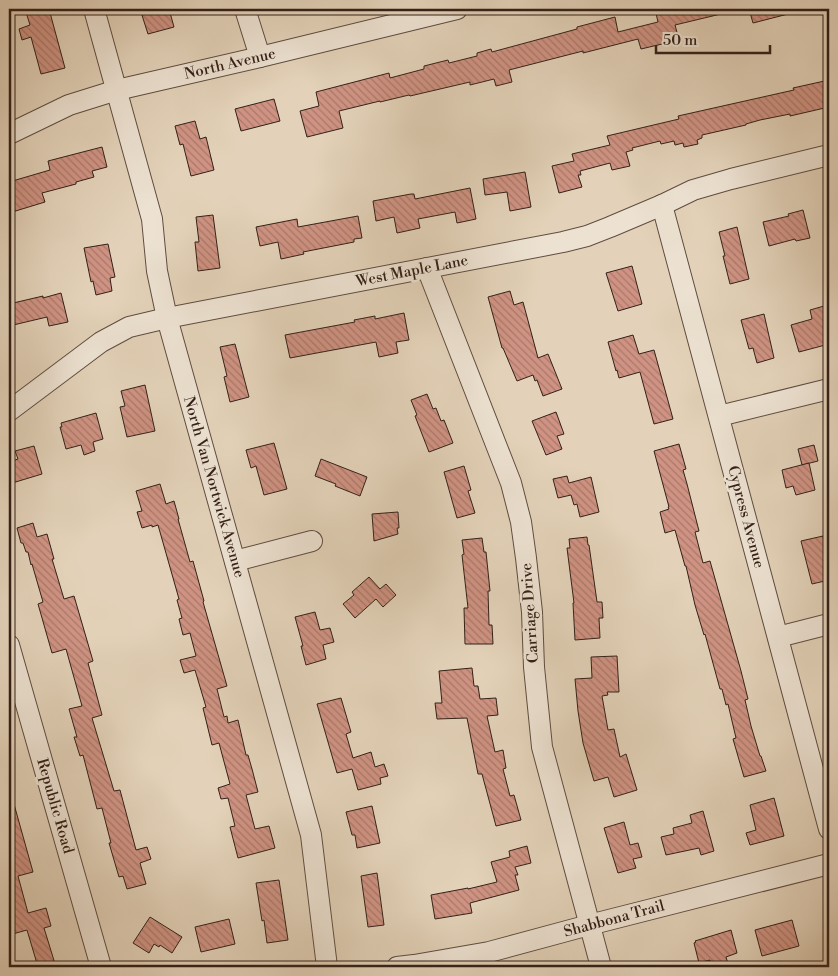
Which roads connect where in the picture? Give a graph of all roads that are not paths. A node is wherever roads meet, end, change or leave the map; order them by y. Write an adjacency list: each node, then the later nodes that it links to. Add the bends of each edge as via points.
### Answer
1 (94, 9): 5 (street, North Van Nortwick Avenue)
2 (244, 9): 4 (street)
3 (457, 9): 4 (street, North Avenue)
4 (260, 57): 5 (street, North Avenue)
5 (117, 90): 6 (street, North Avenue, via 69,105); 10 (street, North Van Nortwick Avenue, via 152,220 157,271)
6 (9, 134)
7 (829, 154): 8 (street, West Maple Lane, via 693,190)
8 (662, 205): 9 (street, West Maple Lane, via 587,236); 13 (street, Cypress Avenue)
9 (427, 268): 10 (street, West Maple Lane); 21 (street, Carriage Drive, via 511,483 521,522 532,612 542,747)
10 (167, 318): 12 (street, West Maple Lane, via 129,327 101,342); 15 (street, North Van Nortwick Avenue)
11 (829, 389): 13 (street)
12 (9, 411)
13 (719, 416): 17 (street, Cypress Avenue)
14 (312, 541): 15 (street)
15 (235, 561): 23 (street, North Van Nortwick Avenue, via 311,834)
16 (829, 624): 17 (street)
17 (778, 637): 19 (street, Cypress Avenue)
18 (9, 645): 22 (street, Republic Road)
19 (829, 830)
20 (829, 864): 21 (street, Shabbona Trail)
21 (589, 925): 24 (street, Shabbona Trail, via 489,952); 25 (street, Carriage Drive)
22 (101, 967)
23 (327, 967)
24 (397, 967)
25 (601, 967)

